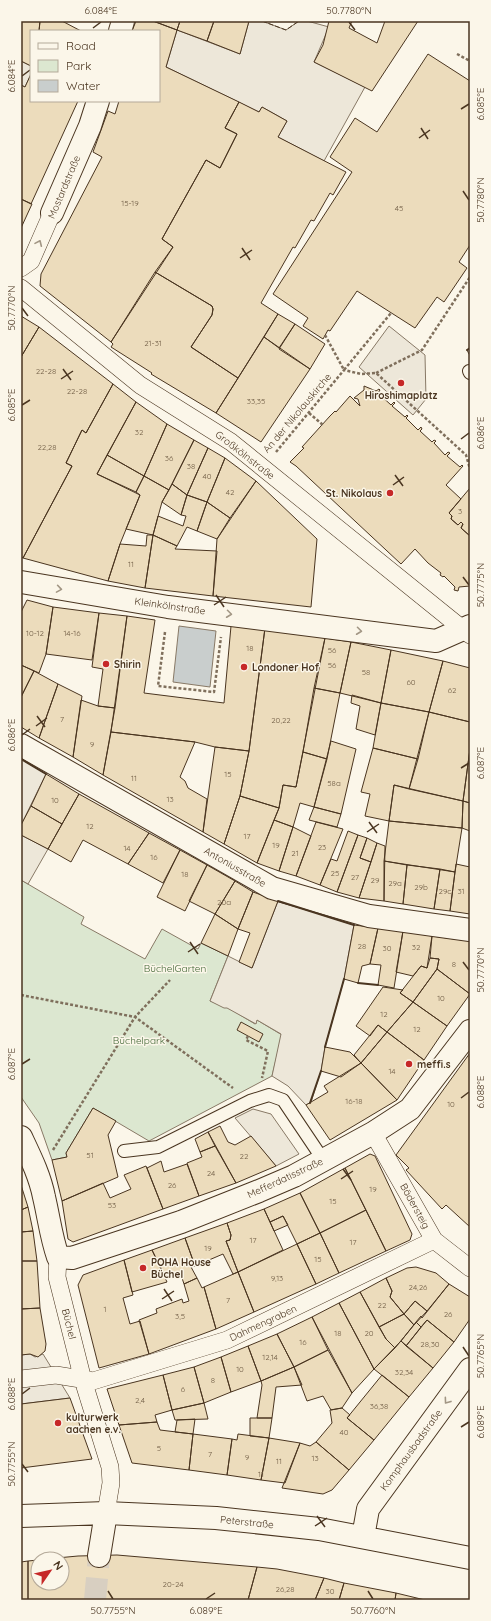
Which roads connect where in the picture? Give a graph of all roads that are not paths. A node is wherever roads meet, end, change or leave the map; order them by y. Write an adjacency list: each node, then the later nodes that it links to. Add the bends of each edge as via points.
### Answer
1 (98, 102): 2 (street, Mostardstraße, via 90,126)
2 (52, 213): 3 (street, Mostardstraße, one-way to 2, via 31,261)
3 (21, 268)
4 (21, 288): 7 (street, Großkölnstraße, via 140,385 231,442)
5 (21, 582): 6 (street, Kleinkölnstraße, one-way to 6, via 168,607)
6 (321, 626): 7 (street, Großkölnstraße, one-way to 7, via 436,641)
7 (468, 631)
8 (21, 745): 9 (street, Antoniusstraße, via 272,888 369,916)
9 (470, 930)
10 (470, 1031): 11 (street, Mefferdatisstraße, via 410,1109)
11 (373, 1133): 14 (street, Mefferdatisstraße); 15 (street, Bädersteig)
12 (21, 1137): 16 (street, Büchel, via 44,1196 51,1236)
13 (124, 1151): 14 (lane, via 158,1146 250,1100 269,1095 283,1100)
14 (324, 1161): 16 (street, Mefferdatisstraße, via 260,1192 181,1222 72,1258)
15 (434, 1240): 17 (street, Bädersteig); 20 (street, Dahmengraben, via 227,1340 93,1381)
16 (58, 1257): 20 (street, Büchel, via 57,1277)
17 (470, 1268)
18 (470, 1369): 23 (street, Komphausbadstraße, one-way to 23, via 368,1509)
19 (21, 1379): 20 (street, Dahmengraben, via 56,1375)
20 (83, 1380): 21 (street, Büchel, via 110,1467 111,1483)
21 (106, 1514): 22 (street, Peterstraße); 23 (street, Peterstraße, via 216,1518 320,1529); 24 (street)
22 (21, 1516)
23 (363, 1537): 25 (street, Peterstraße)
24 (99, 1556)
25 (470, 1558)

